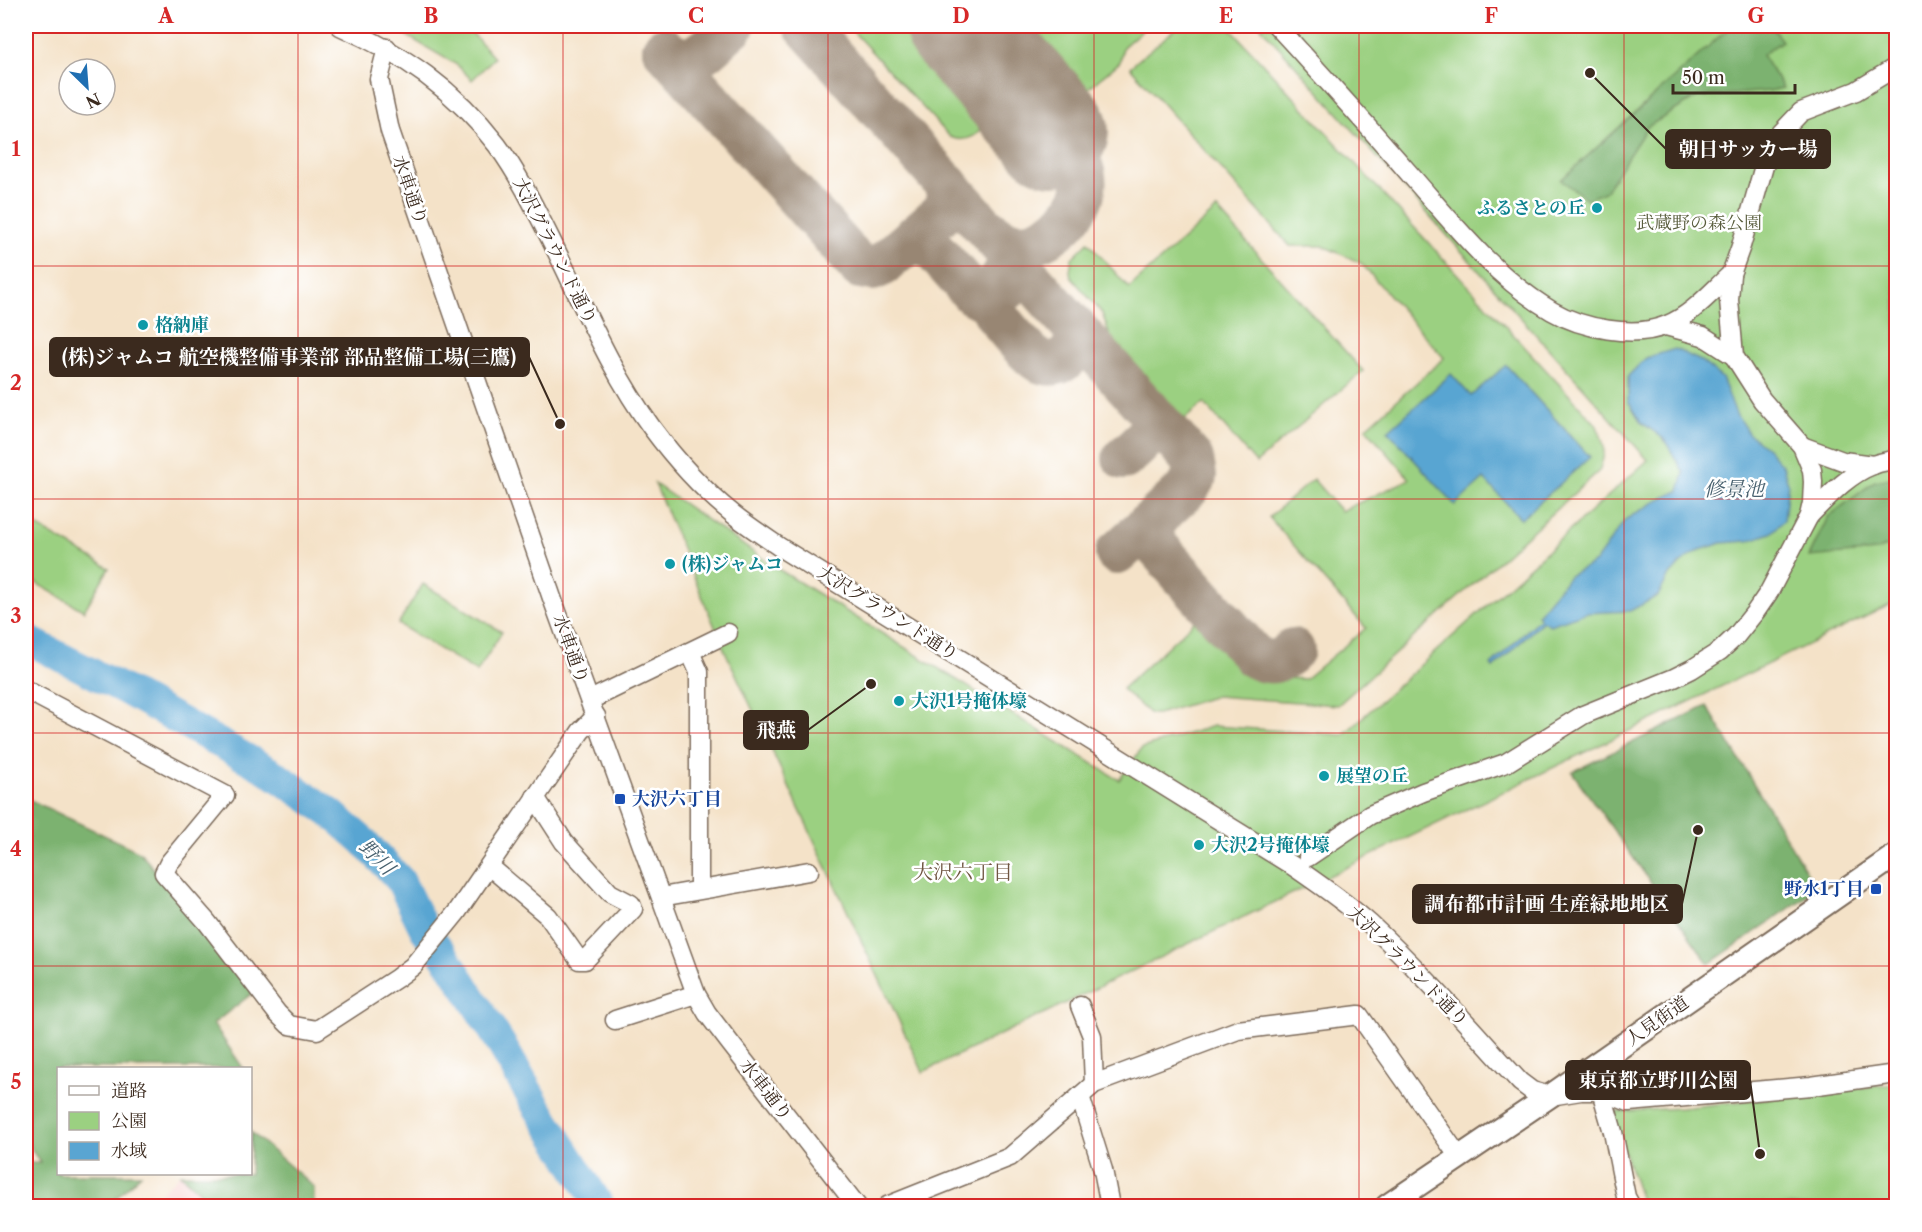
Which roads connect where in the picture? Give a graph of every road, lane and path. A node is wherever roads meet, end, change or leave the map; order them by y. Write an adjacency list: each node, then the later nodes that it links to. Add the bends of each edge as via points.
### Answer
1 (340, 26): 3 (street, 大沢グラウンド通り)
2 (1277, 26): 6 (street, via 1465,236 1535,300 1564,317 1603,329 1635,331)
3 (387, 48): 15 (street, 水車通り, via 379,79 390,131); 29 (street, 大沢グラウンド通り, via 464,107 497,145 525,188 628,390 696,481 733,514 781,548 1326,889 1369,923 1520,1082 1532,1091)
4 (1896, 67): 5 (street, via 1856,91 1801,112 1780,133 1764,166)
5 (1731, 274): 6 (street, via 1688,313); 7 (street)
6 (1666, 326): 7 (street, via 1704,336)
7 (1734, 356): 8 (street, via 1762,400)
8 (1802, 446): 10 (street, via 1843,461); 11 (street, via 1812,470)
9 (1896, 459): 10 (street)
10 (1873, 465): 11 (street, via 1848,480)
11 (1809, 516): 18 (street, via 1756,611 1736,636 1703,662 1674,678 1583,714 1506,763 1370,815)
12 (728, 633): 13 (street)
13 (690, 652): 15 (street); 21 (street, via 699,672)
14 (26, 690): 19 (street, via 225,795 164,873 289,1025 317,1030 397,978 419,958)
15 (593, 708): 16 (street); 22 (street, 水車通り)
16 (535, 797): 19 (street); 19 (street, via 564,842 610,893 633,909 585,960 579,960 548,916)
17 (1896, 855): 29 (main road, 人見街道)
18 (1308, 857)
19 (489, 866)
20 (808, 871): 21 (street)
21 (699, 889): 22 (street)
22 (661, 897): 23 (street, 水車通り)
23 (696, 994): 25 (street); 31 (street, 水車通り)
24 (1080, 1006): 27 (street, via 1092,1036)
25 (615, 1020)
26 (1896, 1074): 28 (street, via 1629,1102)
27 (1087, 1090): 30 (street, via 1238,1030 1359,1015); 32 (street, via 1010,1157); 33 (street)
28 (1601, 1091): 29 (street); 35 (street)
29 (1550, 1096): 30 (main road, 人見街道)
30 (1460, 1157): 34 (main road, 人見街道)
31 (856, 1206)
32 (887, 1206)
33 (1110, 1206)
34 (1387, 1206)
35 (1630, 1206)

